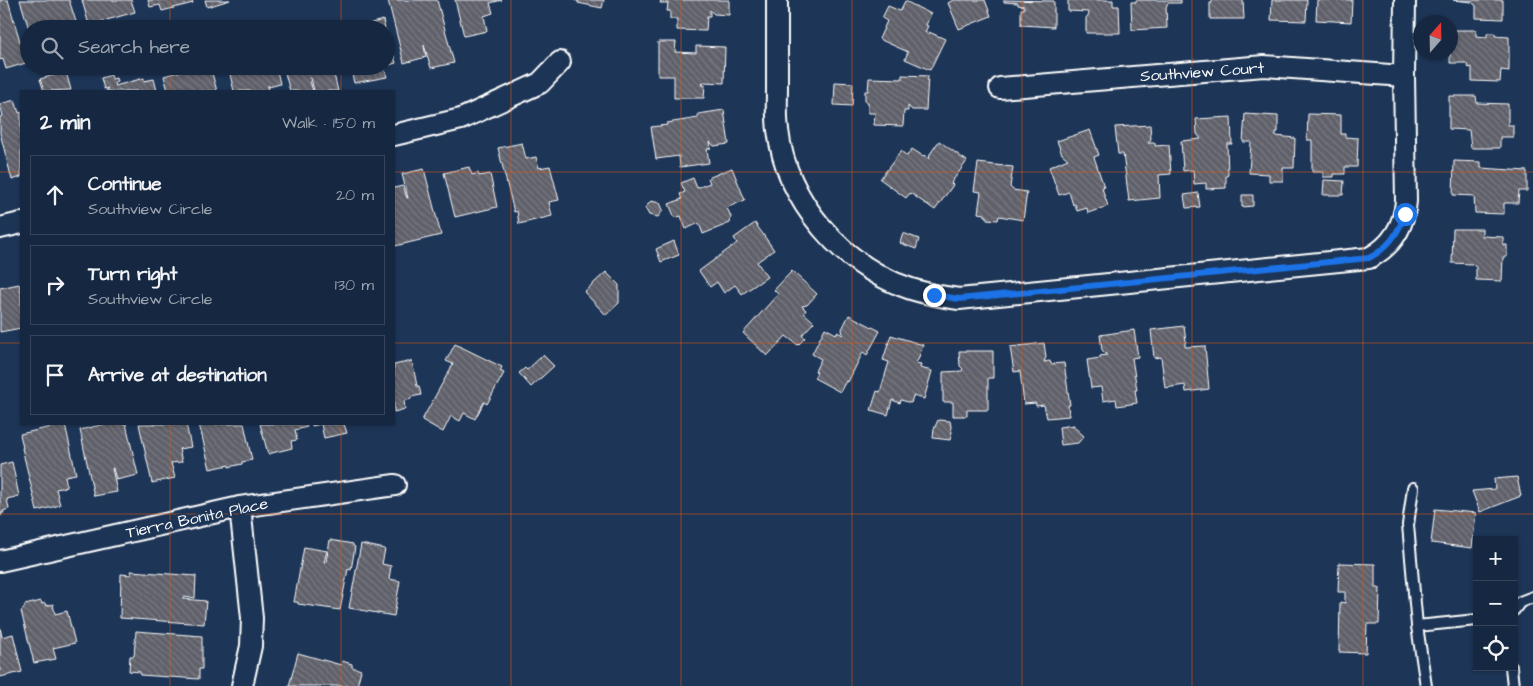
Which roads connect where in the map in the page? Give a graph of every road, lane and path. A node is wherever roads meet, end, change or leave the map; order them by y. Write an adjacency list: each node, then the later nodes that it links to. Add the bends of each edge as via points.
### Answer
1 (777, 0): 4 (street, via 778,130 790,174 812,214 844,250 864,266 910,288 959,299 1369,258 1394,238 1405,214)
2 (1405, 0): 4 (street)
3 (560, 62): 6 (street, via 540,82 461,119)
4 (1404, 76): 5 (street, Southview Court, via 1264,66)
5 (1000, 88)
6 (395, 135)
7 (20, 223): 8 (street)
8 (0, 228)
9 (395, 485): 11 (street, Tierra Bonita Place)
10 (1413, 488): 16 (lane, via 1408,526)
11 (240, 507): 12 (street, Tierra Bonita Place); 18 (street, via 252,618 251,646)
12 (0, 561)
13 (1533, 597): 14 (lane)
14 (1518, 605)
15 (1473, 620): 16 (lane)
16 (1417, 626): 19 (lane)
17 (1511, 671): 20 (lane)
18 (242, 686)
19 (1426, 686)
20 (1513, 686)

